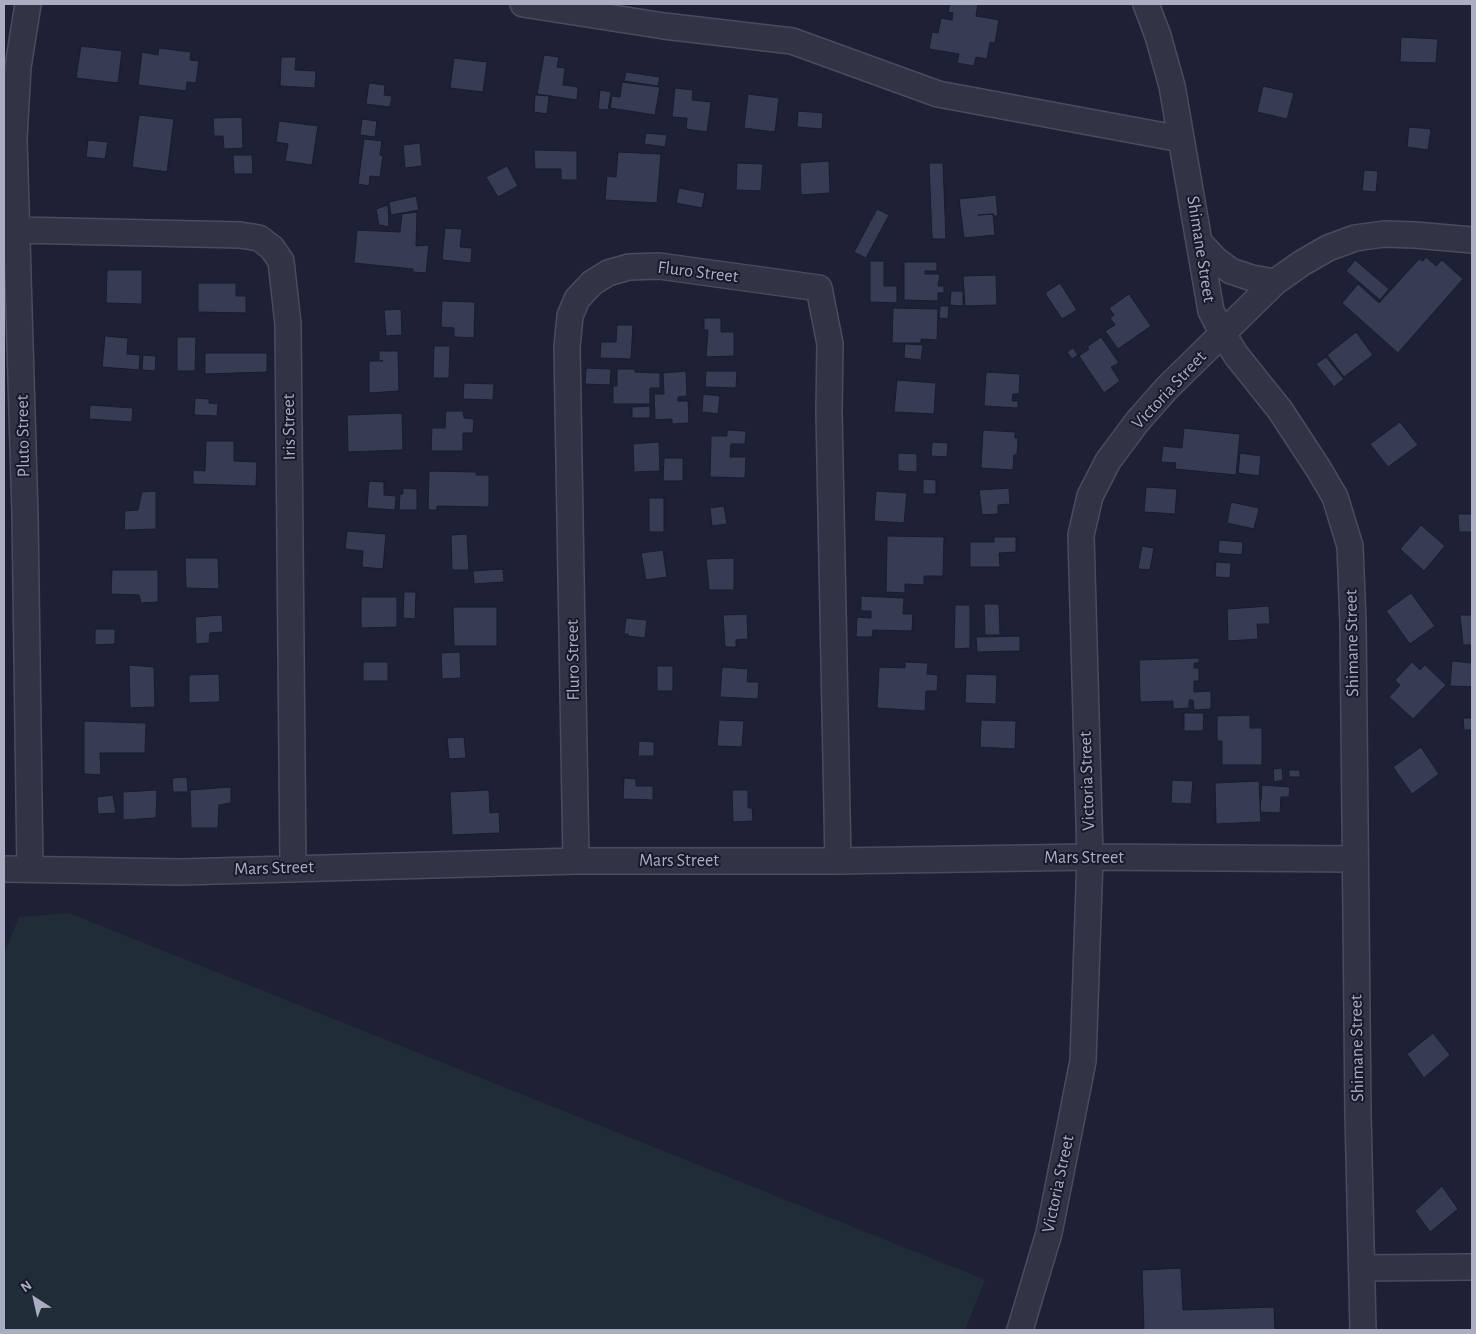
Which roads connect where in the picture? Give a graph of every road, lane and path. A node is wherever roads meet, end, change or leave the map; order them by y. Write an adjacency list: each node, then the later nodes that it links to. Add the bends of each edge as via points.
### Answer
1 (28, 4): 5 (street, Pluto Street, via 18,67 15,129)
2 (523, 4): 4 (street, via 664,26 792,41 938,94)
3 (1146, 4): 4 (street, Shimane Street, via 1172,86)
4 (1181, 139): 7 (street, Shimane Street)
5 (18, 230): 14 (street, Iris Street, via 240,235 259,238 281,261 288,324); 16 (street, Pluto Street)
6 (1472, 240): 8 (street, Victoria Street, via 1384,234 1355,238 1328,248)
7 (1200, 243): 8 (street, via 1231,271); 9 (street, Shimane Street, via 1211,311)
8 (1275, 282): 9 (street, Victoria Street)
9 (1222, 334): 10 (street, Victoria Street, via 1137,422 1108,461 1090,496 1082,535); 11 (street, Shimane Street, via 1280,410 1318,468 1335,497 1350,546)
10 (1090, 857): 11 (street, Mars Street); 13 (street, Mars Street); 19 (street, Victoria Street, via 1083,1061 1049,1233)
11 (1355, 858): 18 (street, Shimane Street)
12 (576, 860): 13 (street, Mars Street); 13 (street, Fluro Street, via 567,346 570,316 577,299 592,283 608,273 629,267 658,266 819,288 830,344); 14 (street, Mars Street)
13 (838, 861)
14 (293, 867): 16 (street, Mars Street, via 181,872)
15 (4, 869): 16 (street, Mars Street)
16 (30, 869)
17 (1472, 1267): 18 (street)
18 (1363, 1268): 20 (street, Shimane Street)
19 (1020, 1330)
20 (1363, 1330)

